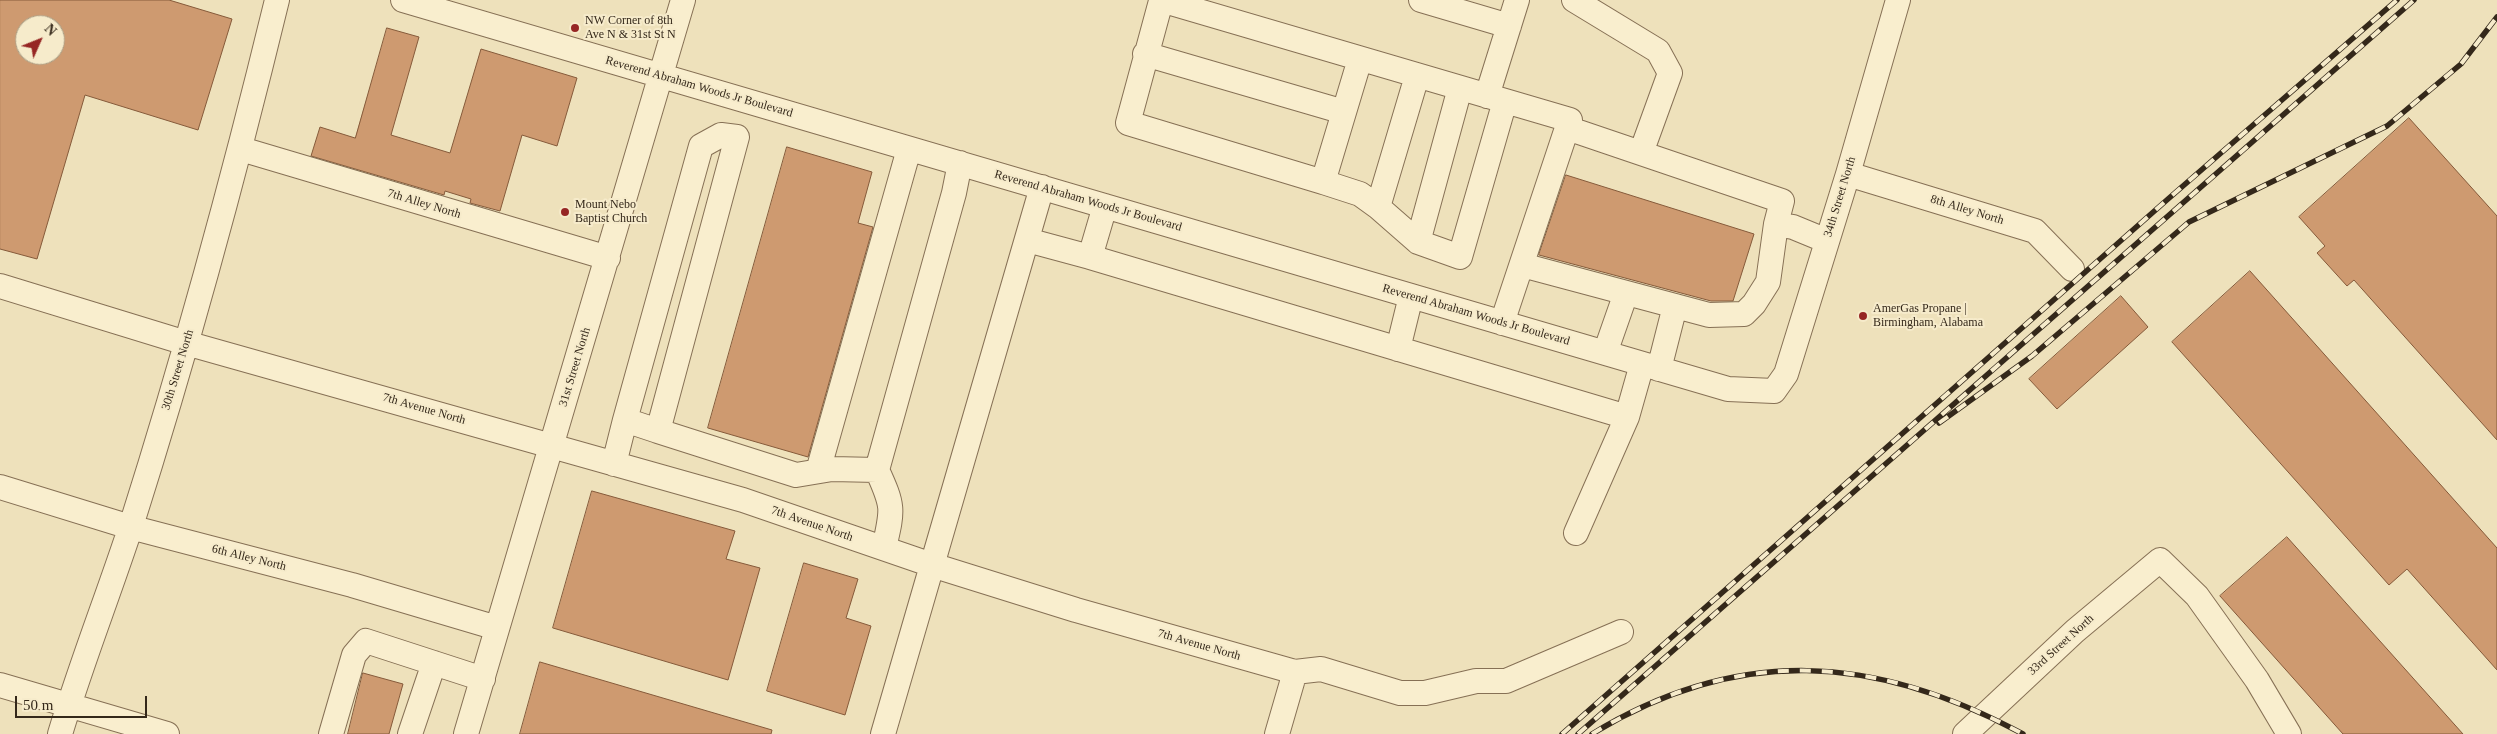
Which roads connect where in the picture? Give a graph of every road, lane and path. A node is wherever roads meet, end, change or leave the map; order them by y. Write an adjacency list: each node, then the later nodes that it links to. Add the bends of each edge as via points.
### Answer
1 (277, 0): 20 (street, 30th Street North)
2 (403, 0): 12 (street, Reverend Abraham Woods Jr Boulevard)
3 (683, 0): 12 (street, 31st Street North)
4 (1161, 0): 10 (street); 11 (street)
5 (1421, 0): 9 (street)
6 (1517, 0): 9 (street)
7 (1574, 0): 22 (street, via 1658,51 1670,73)
8 (1898, 0): 24 (street, 34th Street North)
9 (1509, 26): 15 (street)
10 (1145, 54): 17 (street); 25 (street, via 1128,123)
11 (1360, 59): 13 (street); 17 (street)
12 (660, 76): 16 (street, Reverend Abraham Woods Jr Boulevard); 34 (street, 31st Street North)
13 (1417, 76): 14 (street); 28 (street)
14 (1460, 88): 15 (street); 32 (street)
15 (1496, 99): 18 (street, via 1570,120); 32 (street, via 1460,257)
16 (746, 101): 19 (street); 21 (street, Reverend Abraham Woods Jr Boulevard)
17 (1344, 112): 25 (street)
18 (1567, 128): 22 (street); 35 (street)
19 (737, 138): 48 (street, via 721,135 701,146); 49 (street)
20 (241, 149): 34 (street, 7th Alley North); 42 (street, 30th Street North)
21 (909, 149): 23 (street, Reverend Abraham Woods Jr Boulevard); 53 (street)
22 (1641, 153): 29 (street, via 1782,201)
23 (960, 163): 26 (street, Reverend Abraham Woods Jr Boulevard); 52 (street)
24 (1848, 174): 31 (street, 34th Street North); 36 (street, 8th Alley North, via 2035,230)
25 (1323, 182): 28 (street, via 1360,194)
26 (1042, 187): 27 (street, Reverend Abraham Woods Jr Boulevard); 30 (street)
27 (1105, 206): 33 (street); 39 (street, Reverend Abraham Woods Jr Boulevard)
28 (1378, 207): 32 (street)
29 (1776, 224): 31 (street, via 1793,227); 40 (street, via 1768,282 1744,314 1710,315)
30 (1027, 240): 33 (street); 58 (street)
31 (1827, 241): 46 (street, 34th Street North, via 1786,374)
32 (1418, 242)
33 (1090, 257): 43 (street)
34 (608, 258): 50 (street, 31st Street North)
35 (1522, 265): 38 (street); 41 (street)
36 (2072, 269)
37 (0, 286): 42 (street, 7th Avenue North)
38 (1626, 293): 40 (street); 44 (street)
39 (1411, 296): 41 (street, Reverend Abraham Woods Jr Boulevard); 43 (street)
40 (1675, 306): 45 (street)
41 (1502, 323): 44 (street, Reverend Abraham Woods Jr Boulevard)
42 (186, 343): 50 (street, 7th Avenue North); 55 (street, 30th Street North)
43 (1398, 349): 47 (street)
44 (1605, 353): 45 (street, Reverend Abraham Woods Jr Boulevard)
45 (1650, 366): 46 (street, Reverend Abraham Woods Jr Boulevard, via 1728,389); 47 (street)
46 (1774, 391)
47 (1627, 417): 56 (street)
48 (626, 420): 49 (street); 51 (street)
49 (658, 430): 53 (street, via 796,475)
50 (551, 448): 51 (street, 7th Avenue North); 59 (street, 31st Street North)
51 (614, 464): 57 (street, 7th Avenue North, via 743,500)
52 (877, 470): 53 (street); 57 (street, via 892,512)
53 (818, 471)
54 (0, 487): 55 (street, 6th Alley North)
55 (130, 527): 59 (street, 6th Alley North, via 352,585); 65 (street, 30th Street North)
56 (1576, 533)
57 (884, 548): 58 (street, 7th Avenue North)
58 (932, 565): 62 (street, 7th Avenue North); 71 (street)
59 (498, 628): 63 (street, 31st Street North)
60 (1621, 632): 62 (street, 7th Avenue North, via 1506,681 1476,681 1425,693 1400,693 1322,669)
61 (434, 663): 63 (street); 68 (street, via 366,641 354,655); 69 (street)
62 (1295, 672): 72 (street)
63 (483, 679): 70 (street, 31st Street North)
64 (0, 684): 65 (street)
65 (68, 704): 66 (street, 30th Street North); 67 (street)
66 (60, 734)
67 (167, 734)
68 (331, 734)
69 (410, 734)
70 (466, 734)
71 (883, 734)
72 (1277, 734)
73 (1965, 734): 74 (street, 33rd Street North, via 2075,631 2160,560 2197,596 2257,680)
74 (2289, 734)

